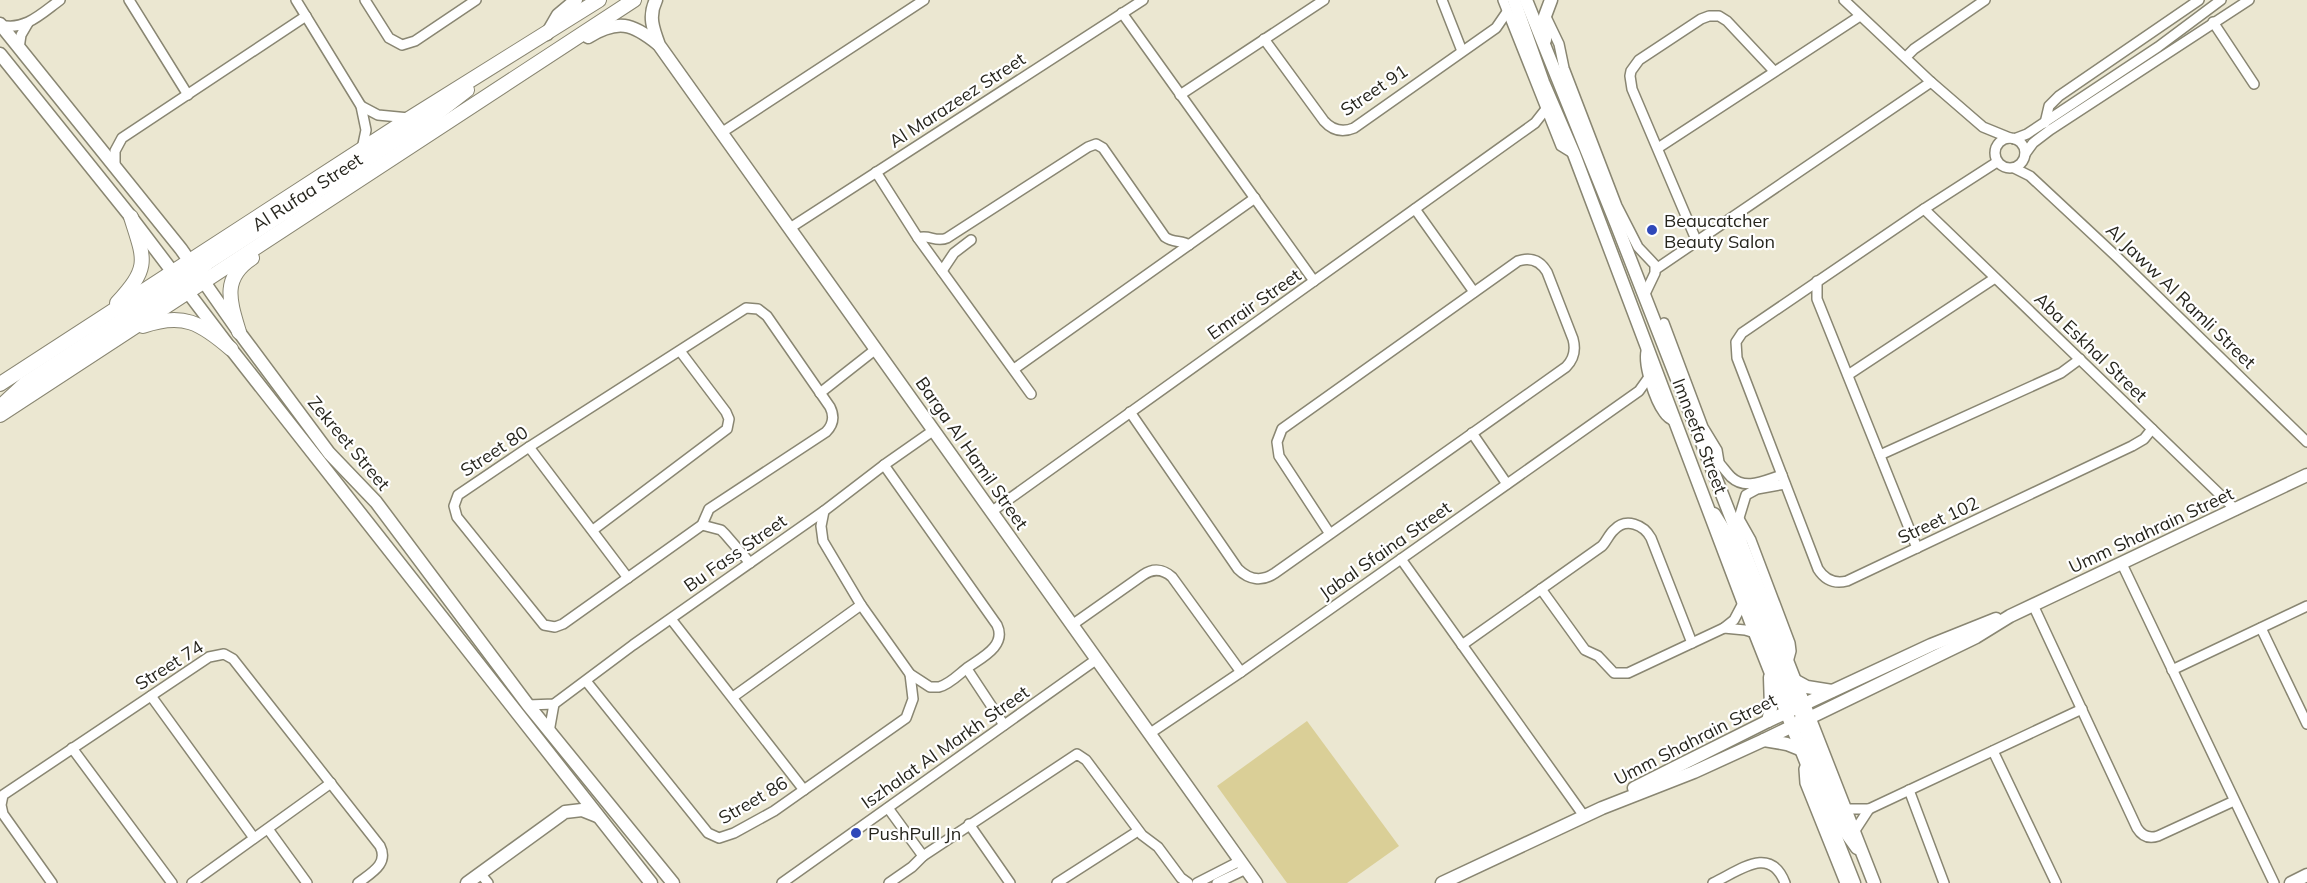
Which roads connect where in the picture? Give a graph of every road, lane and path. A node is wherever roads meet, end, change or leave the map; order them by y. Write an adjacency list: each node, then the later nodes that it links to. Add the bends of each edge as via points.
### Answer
1 (60, 0): 31 (street)
2 (129, 0): 51 (street)
3 (296, 0): 26 (street)
4 (365, 0): 5 (street, via 389,38 402,45 415,41)
5 (476, 0)
6 (576, 0): 35 (street, Al Rufaa Street, via 558,15)
7 (599, 0): 35 (main road, Al Rufaa Street)
8 (634, 0): 42 (main road, Al Rufaa Street)
9 (656, 0): 37 (street, Barga Al Hamil Street, via 651,23)
10 (924, 0): 60 (street)
11 (1143, 0): 25 (street, Al Marazeez Street)
12 (1324, 0): 36 (street)
13 (1442, 0): 41 (street)
14 (1503, 0): 24 (street)
15 (1514, 0): 47 (street, Imneefa Street)
16 (1526, 0): 38 (street, Imneefa Street)
17 (1551, 0): 27 (street)
18 (1844, 0): 28 (street)
19 (1985, 0): 44 (street)
20 (2199, 0): 23 (street)
21 (2221, 0): 39 (street)
22 (2249, 0): 30 (street)
23 (2185, 5): 29 (street)
24 (1507, 12): 33 (street); 34 (street, Street 91)
25 (1122, 13): 50 (street); 70 (street, Al Marazeez Street)
26 (306, 16): 51 (street); 53 (street)
27 (1545, 16): 38 (street); 80 (street)
28 (1860, 16): 44 (street); 46 (street)
29 (2166, 22): 39 (street); 57 (street, via 2055,99)
30 (2213, 22): 49 (street); 66 (street, via 2050,130 2033,143)
31 (28, 23): 32 (street); 40 (street)
32 (0, 25): 40 (street, Zekreet Street)
33 (1512, 25): 34 (street, Street 91); 52 (street)
34 (1496, 28): 41 (street, Street 91)
35 (547, 34): 45 (main road, Al Rufaa Street)
36 (1264, 39): 41 (street, Street 91, via 1324,121 1340,130 1353,128); 50 (street)
37 (659, 45): 42 (street, Barga Al Hamil Street, via 635,28 615,25); 60 (street, Barga Al Hamil Street)
38 (1545, 45): 76 (street, Imneefa Street)
39 (2158, 47): 57 (street)
40 (19, 48): 68 (street, Zekreet Street)
41 (1462, 51)
42 (553, 53): 78 (main road, Al Rufaa Street)
43 (0, 54): 75 (street, Zekreet Street)
44 (1906, 57): 48 (street)
45 (485, 71): 55 (main road, Al Rufaa Street); 84 (main road, via 458,99 436,114)
46 (1774, 71): 62 (street); 62 (street, via 1727,21 1714,15 1656,48 1634,65 1630,76)
47 (1540, 74): 52 (street); 65 (street, Imneefa Street)
48 (1932, 82): 59 (street); 82 (street)
49 (2254, 84)
50 (1180, 94): 72 (street)
51 (188, 95): 68 (street, via 122,138 115,151)
52 (1540, 96): 54 (street)
53 (361, 106): 55 (street, via 378,115); 64 (street, via 366,130)
54 (1546, 109): 56 (street, Emrair Street); 58 (street)
55 (410, 118): 64 (main road, Al Rufaa Street)
56 (1535, 123): 58 (street); 73 (street, Emrair Street)
57 (2045, 123): 61 (street)
58 (1552, 126): 65 (street, via 1561,146)
59 (1983, 127): 61 (street); 63 (street)
60 (721, 133): 77 (street, Barga Al Hamil Street)
61 (2012, 139): 63 (street, via 2004,139); 66 (street, via 2020,142)
62 (1658, 148): 82 (street)
63 (1995, 149): 67 (street)
64 (362, 150): 84 (main road, Al Rufaa Street)
65 (1574, 154): 99 (street, Imneefa Street)
66 (2024, 157): 69 (street); 71 (street, Al Jaww Al Ramli Street)
67 (1997, 162): 69 (street); 74 (street, Street 102)
68 (115, 168): 84 (street, Zekreet Street)
69 (2014, 168): 71 (street, Al Jaww Al Ramli Street)
70 (876, 172): 77 (street, Al Marazeez Street); 79 (street)
71 (2030, 176): 119 (street, Al Jaww Al Ramli Street)
72 (1255, 198): 83 (street); 89 (street)
73 (1415, 209): 89 (street, Emrair Street); 91 (street)
74 (1924, 209): 88 (street, Aba Eskhal Street); 90 (street, Street 102)
75 (131, 217): 87 (street, Zekreet Street); 95 (main road, via 142,252 141,272)
76 (1616, 223): 80 (street); 93 (street, Imneefa Street)
77 (790, 228): 101 (street, Barga Al Hamil Street)
78 (285, 229): 84 (main road, Al Rufaa Street); 97 (main road, via 241,266 234,277 230,297)
79 (918, 238): 83 (street, via 946,238 1096,144 1103,148 1166,237); 86 (street)
80 (1633, 239): 85 (street)
81 (971, 240): 86 (street, via 954,253)
82 (1697, 242): 85 (street)
83 (1189, 245): 104 (street)
84 (192, 267): 87 (main road, Al Rufaa Street); 87 (main road, via 189,275); 87 (street, via 183,258 173,266); 97 (street, Zekreet Street)
85 (1656, 269): 93 (street)
86 (942, 271): 104 (street)
87 (177, 278): 95 (main road, Al Rufaa Street); 98 (main road, Al Rufaa Street); 100 (street, Zekreet Street); 112 (main road, via 26,383)
88 (1995, 278): 103 (street, Aba Eskhal Street); 105 (street)
89 (1314, 281): 113 (street, Emrair Street)
90 (1818, 281): 92 (street, Street 102); 94 (street)
91 (1474, 292): 118 (street, via 1518,261 1537,261 1547,272 1575,349 1566,366); 135 (street, via 1282,429 1276,442 1279,456)
92 (1800, 293): 94 (street); 126 (street, Street 102, via 1742,333 1735,347)
93 (1644, 296): 121 (street, Imneefa Street)
94 (1817, 299): 105 (street)
95 (101, 320): 107 (main road, Al Rufaa Street)
96 (1664, 323): 123 (street)
97 (239, 332): 167 (street, Zekreet Street, via 329,453 376,502)
98 (124, 334): 100 (main road, via 155,322 183,320 204,327); 114 (main road, Al Rufaa Street)
99 (1647, 348): 106 (street, via 1644,359); 115 (street, Imneefa Street)
100 (231, 349): 180 (street, Zekreet Street)
101 (876, 349): 110 (street); 117 (street, Barga Al Hamil Street)
102 (680, 351): 110 (street, Street 80, via 742,310 758,309 767,316); 120 (street, Street 80); 134 (street, via 726,412 727,429)
103 (2080, 359): 116 (street, Aba Eskhal Street); 122 (street, via 2061,373)
104 (1014, 369): 111 (street)
105 (1848, 375): 122 (street)
106 (1649, 377): 108 (street, Jabal Sfaina Street); 109 (street)
107 (0, 384)
108 (1639, 390): 109 (street); 127 (street, Jabal Sfaina Street)
109 (1655, 392): 115 (street, via 1663,413)
110 (820, 393): 133 (street, Street 80, via 833,415 829,429 709,509)
111 (1031, 394)
112 (0, 407)
113 (1130, 412): 131 (street, Emrair Street); 135 (street, via 1246,576 1270,576)
114 (0, 415)
115 (1676, 422): 128 (street, Imneefa Street)
116 (2152, 429): 129 (street, Aba Eskhal Street); 136 (street, Street 102, via 2132,446)
117 (934, 430): 124 (street, Bu Fass Street); 131 (street, Barga Al Hamil Street)
118 (1472, 433): 127 (street); 135 (street)
119 (2307, 442)
120 (529, 447): 134 (street); 140 (street, Street 80, via 461,493 454,506 457,517 547,627 563,624)
121 (1704, 449): 123 (street); 132 (street, Imneefa Street)
122 (1880, 455): 136 (street)
123 (1719, 462): 126 (street, via 1732,477 1748,484)
124 (884, 465): 130 (street, Bu Fass Street); 156 (street, via 999,629 993,650)
125 (2307, 475): 129 (street, Umm Shahrain Street)
126 (1784, 479): 132 (street, via 1746,495); 136 (street, Street 102, via 1818,569 1828,579 1847,581)
127 (1507, 484): 137 (street, Jabal Sfaina Street)
128 (1707, 507): 142 (street, Imneefa Street); 169 (street, via 1729,538)
129 (2236, 510): 139 (street, Umm Shahrain Street)
130 (824, 511): 138 (street, Bu Fass Street); 143 (street, via 823,541)
131 (991, 512): 148 (street, Barga Al Hamil Street)
132 (1737, 523): 162 (street, Imneefa Street)
133 (702, 525): 138 (street, via 721,530); 140 (street, Street 80)
134 (593, 530): 140 (street)
135 (1330, 534)
136 (1917, 548)
137 (1401, 559): 153 (street); 159 (street, Jabal Sfaina Street)
138 (750, 562): 147 (street, Bu Fass Street)
139 (2122, 564): 144 (street, Umm Shahrain Street); 158 (street)
140 (628, 578)
141 (1541, 589): 152 (street, via 1586,650 1614,673 1628,673); 152 (street, via 1602,546 1616,528 1638,525 1651,538); 153 (street)
142 (1743, 603): 149 (street, via 1734,620); 151 (street, Imneefa Street)
143 (861, 605): 160 (street); 165 (street)
144 (2033, 605): 146 (street, Umm Shahrain Street); 168 (street)
145 (2307, 606): 150 (street)
146 (2010, 616): 155 (street, via 1959,633); 169 (street, via 1976,637)
147 (671, 619): 161 (street, Bu Fass Street); 165 (street)
148 (1072, 625): 154 (street, Barga Al Hamil Street); 159 (street, via 1143,574 1165,572)
149 (1724, 628): 151 (street); 152 (street)
150 (2261, 628): 158 (street); 171 (street)
151 (1755, 633): 157 (street, Imneefa Street)
152 (1692, 643)
153 (1462, 645): 190 (street)
154 (1097, 659): 172 (street, Iszhalat Al Markh Street); 174 (street, Barga Al Hamil Street)
155 (1895, 663): 163 (street); 169 (street, via 1873,680)
156 (967, 669): 160 (street, via 944,686 930,687); 172 (street)
157 (1770, 669): 169 (street, Imneefa Street); 170 (street)
158 (2172, 670): 184 (street)
159 (1241, 672): 174 (street, Jabal Sfaina Street)
160 (910, 674): 182 (street, Street 86, via 912,699 906,718)
161 (586, 681): 166 (street, Bu Fass Street); 182 (street, Street 86, via 713,836 735,833)
162 (1796, 681): 163 (street); 169 (street, Imneefa Street)
163 (1833, 691): 169 (street)
164 (151, 696): 176 (street, Street 74); 181 (street, Street 74, via 209,657 229,656); 196 (street)
165 (733, 697): 182 (street)
166 (554, 704): 167 (street); 173 (street)
167 (528, 705): 173 (street, Zekreet Street)
168 (2082, 709): 177 (street); 184 (street, via 2137,828 2145,836 2158,836)
169 (1799, 714): 170 (street, Umm Shahrain Street); 175 (street, Umm Shahrain Street); 178 (street, Imneefa Street); 179 (street, via 1740,743); 187 (street, Imneefa Street); 197 (street, via 1842,826)
170 (1768, 721): 186 (street, Umm Shahrain Street)
171 (2307, 724)
172 (1004, 725): 185 (street, Iszhalat Al Markh Street)
173 (549, 732): 210 (street, Zekreet Street)
174 (1149, 734): 199 (street, Barga Al Hamil Street)
175 (1764, 740): 178 (street, via 1787,744); 179 (street, Umm Shahrain Street)
176 (72, 748): 203 (street, Street 74, via 6,791 1,800 3,814); 204 (street)
177 (1993, 751): 183 (street); 225 (street)
178 (1804, 756): 221 (street, via 1805,783); 222 (street, Imneefa Street)
179 (1725, 758): 186 (street, Umm Shahrain Street)
180 (568, 779): 189 (street, via 571,800); 191 (street, Zekreet Street)
181 (330, 783): 193 (street); 207 (street, Street 74, via 382,849 380,866)
182 (804, 790)
183 (1909, 790): 188 (street); 224 (street)
184 (2234, 801): 226 (street)
185 (888, 808): 198 (street); 211 (street, Iszhalat Al Markh Street)
186 (1602, 808): 190 (street, Umm Shahrain Street)
187 (1845, 808): 188 (street); 195 (street, Imneefa Street)
188 (1869, 809): 195 (street)
189 (565, 812): 191 (street, via 582,810); 201 (street)
190 (1584, 816): 202 (street, Umm Shahrain Street)
191 (599, 817): 209 (street, Zekreet Street)
192 (969, 824): 194 (street, via 1077,754 1086,759); 198 (street); 213 (street)
193 (268, 829): 196 (street); 206 (street)
194 (1138, 831): 214 (street); 215 (street, via 1158,847)
195 (1854, 832): 197 (street, Imneefa Street)
196 (254, 838): 205 (street)
197 (1863, 853): 223 (street, Imneefa Street)
198 (923, 856): 212 (street)
199 (1243, 865): 216 (street); 217 (street); 218 (street, Barga Al Hamil Street)
200 (2307, 876): 227 (street)
201 (484, 878): 208 (street)
202 (1446, 882)
203 (52, 883)
204 (172, 883)
205 (192, 883)
206 (307, 883)
207 (358, 883)
208 (467, 883)
209 (651, 883)
210 (673, 883)
211 (782, 883)
212 (889, 883)
213 (1010, 883)
214 (1057, 883)
215 (1188, 883)
216 (1197, 883)
217 (1217, 883)
218 (1256, 883)
219 (1713, 883): 220 (street, via 1761,862 1779,869)
220 (1785, 883)
221 (1845, 883)
222 (1854, 883)
223 (1874, 883)
224 (1944, 883)
225 (2056, 883)
226 (2274, 883)
227 (2291, 883)

